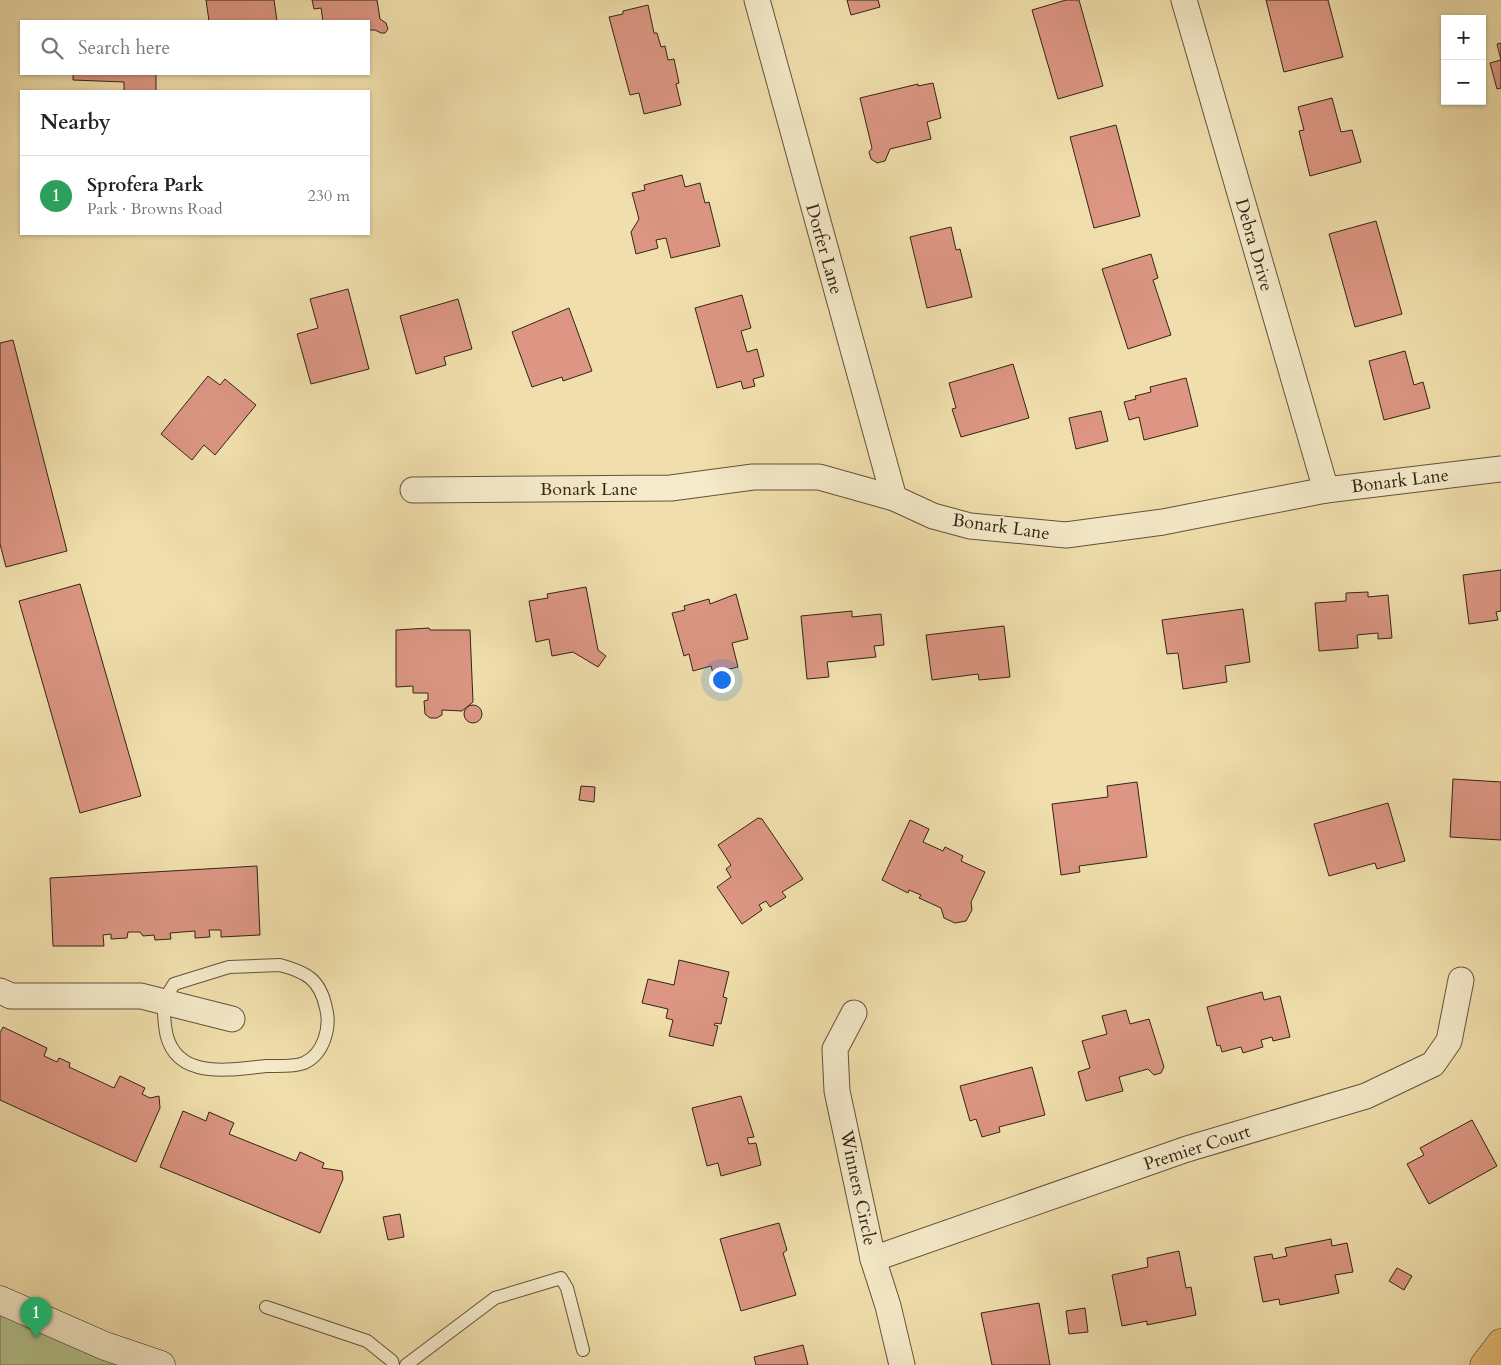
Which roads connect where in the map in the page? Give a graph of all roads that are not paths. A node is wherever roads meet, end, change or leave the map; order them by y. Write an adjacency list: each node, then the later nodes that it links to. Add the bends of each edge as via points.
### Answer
1 (757, 0): 6 (street, Dorfer Lane)
2 (1184, 0): 5 (street, Debra Drive)
3 (1501, 469): 5 (street, Bonark Lane)
4 (413, 490): 6 (street, Bonark Lane, via 671,488 752,476 819,477)
5 (1326, 490): 6 (street, Bonark Lane, via 1163,522 1066,535 970,526 933,516)
6 (894, 498)
7 (1461, 980): 12 (street, Premier Court, via 1449,1041 1433,1064 1366,1096 1187,1149)
8 (0, 991): 9 (street, via 11,996 141,996)
9 (162, 1002): 9 (lane, via 174,984 228,967 280,964 303,972 316,984 324,997 329,1018 318,1052 303,1063 219,1070 190,1064 178,1056 166,1031); 11 (street)
10 (854, 1013): 12 (street, Winners Circle, via 835,1049 837,1091)
11 (232, 1019)
12 (873, 1259): 20 (street, Winners Circle)
13 (0, 1300): 17 (street, via 105,1346)
14 (266, 1307): 18 (lane, via 367,1341)
15 (1501, 1343): 21 (highway)
16 (583, 1350): 19 (lane, via 567,1288 561,1278 495,1298)
17 (161, 1365)
18 (393, 1365)
19 (406, 1365)
20 (902, 1365)
21 (1484, 1365)

